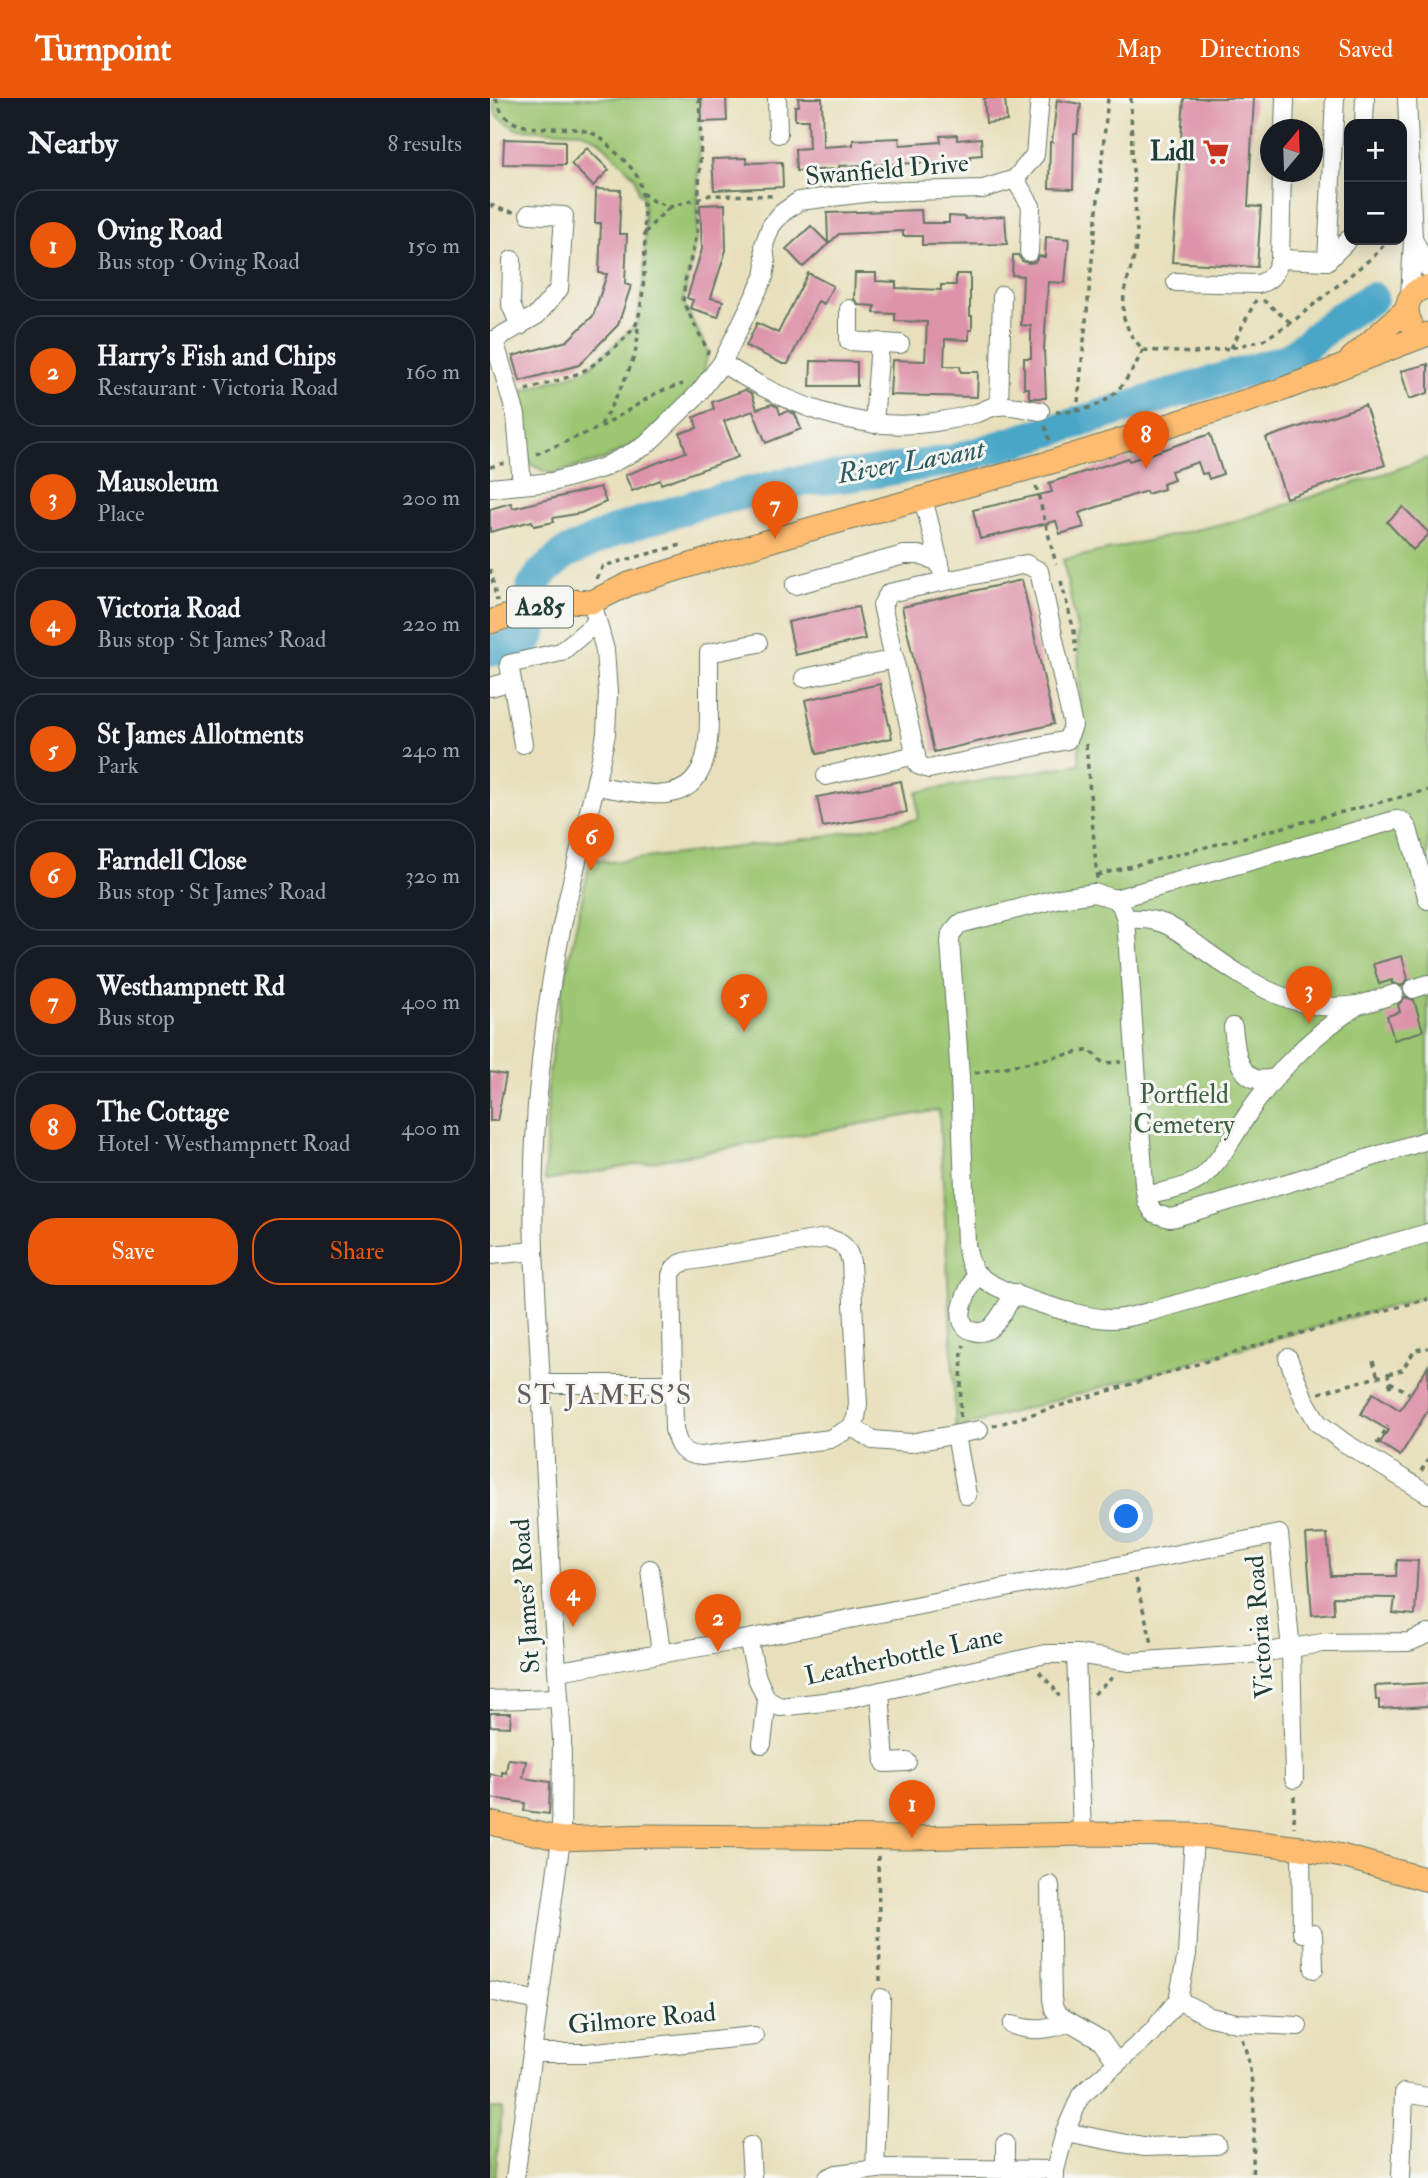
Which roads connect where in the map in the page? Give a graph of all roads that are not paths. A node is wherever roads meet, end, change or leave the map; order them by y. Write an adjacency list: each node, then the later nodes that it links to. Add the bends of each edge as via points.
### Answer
1 (777, 98): 9 (street)
2 (1040, 98): 10 (street, via 1035,155)
3 (1285, 98): 7 (street)
4 (1335, 98): 17 (street)
5 (1365, 98): 8 (street)
6 (1407, 98): 18 (street, via 1413,239)
7 (1284, 119)
8 (1364, 119)
9 (778, 134)
10 (1014, 179): 14 (street, via 1031,206); 28 (street, Swanfield Drive, via 983,189 873,192 799,201 771,226 764,245 764,277)
11 (1282, 182): 15 (street)
12 (529, 214): 23 (street, via 564,216 559,289 537,315)
13 (1344, 244): 17 (street)
14 (1029, 252)
15 (1280, 259): 17 (street); 19 (street, via 1277,271 1263,283)
16 (512, 260): 23 (street, via 511,306)
17 (1327, 261)
18 (1419, 268): 21 (street)
19 (1177, 282)
20 (1002, 295): 30 (street)
21 (1415, 298): 24 (main road, via 1408,318 1414,327); 29 (main road, A285)
22 (849, 309): 26 (street, via 849,341)
23 (520, 326): 25 (street)
24 (1428, 333): 29 (main road, A285)
25 (492, 340): 33 (street, via 516,415)
26 (880, 342): 27 (street); 32 (street)
27 (900, 344)
28 (713, 364): 32 (street, via 792,401); 33 (street, Swanfield Drive, via 697,395 645,446 602,468)
29 (1342, 367): 35 (main road, A285, via 1081,453)
30 (999, 406): 31 (street); 32 (street, via 933,423)
31 (1040, 411)
32 (874, 424)
33 (522, 485): 34 (street, Swanfield Drive)
34 (490, 488)
35 (923, 498): 36 (street); 39 (main road, A285, via 629,584)
36 (940, 562): 37 (street); 38 (street, via 904,555)
37 (944, 581): 42 (street, via 890,593 882,605); 47 (street, via 1026,564 1039,571 1073,726 1067,740 929,769 918,765)
38 (795, 585)
39 (595, 612): 40 (main road, A285, via 567,601); 44 (street, via 561,652 509,664); 49 (street, St James' Road, via 605,650 608,693)
40 (494, 615)
41 (758, 643): 49 (street, via 709,653 706,755 701,772 687,787 652,794)
42 (895, 659): 43 (street); 47 (street)
43 (804, 678)
44 (512, 681): 45 (street); 46 (street)
45 (490, 687)
46 (523, 744)
47 (916, 755): 48 (street)
48 (826, 776)
49 (596, 786): 60 (street, St James' Road, via 551,982 537,1081)
50 (1115, 899): 51 (street, via 1396,820 1408,829); 52 (street); 62 (street, via 1084,893 965,921 955,928 950,942 966,1244)
51 (1428, 900)
52 (1126, 919): 54 (street, via 1151,919 1168,925 1279,996 1320,1006); 58 (street)
53 (1394, 994): 54 (street)
54 (1357, 1005): 56 (street)
55 (1233, 1027): 56 (street, via 1243,1069 1255,1079)
56 (1274, 1079): 58 (street, via 1201,1178)
57 (1428, 1140): 58 (street, via 1176,1217 1154,1213)
58 (1146, 1196)
59 (1428, 1233): 63 (street, via 1123,1318 1100,1318)
60 (534, 1251): 61 (street); 65 (street, St James' Road)
61 (490, 1255)
62 (976, 1273): 63 (street); 63 (street, via 961,1312 962,1321 972,1331 992,1326)
63 (1015, 1293)
64 (1288, 1358): 70 (street, via 1318,1423)
65 (540, 1384): 66 (street); 78 (street, St James' Road)
66 (672, 1384): 67 (street, via 677,1443 691,1456 830,1439); 67 (street, via 673,1269 689,1261 825,1238 836,1240 845,1245 851,1262 858,1404)
67 (852, 1427): 69 (street, via 873,1440 889,1443)
68 (979, 1430): 69 (street)
69 (957, 1434): 71 (street)
70 (1428, 1494)
71 (967, 1495)
72 (650, 1569): 76 (street)
73 (1428, 1634): 75 (street, Leatherbottle Lane, via 1409,1642 1322,1643)
74 (748, 1639): 75 (street, Victoria Road, via 1279,1534); 76 (street, Victoria Road); 82 (street)
75 (1292, 1649): 77 (street, Leatherbottle Lane, via 1130,1662); 85 (street, Victoria Road)
76 (661, 1653): 78 (street, Victoria Road)
77 (1076, 1654): 79 (street, Leatherbottle Lane, via 1024,1658); 87 (street)
78 (558, 1671): 80 (street, St James' Road)
79 (880, 1691): 82 (street, Leatherbottle Lane, via 780,1707); 84 (street, via 885,1763)
80 (559, 1698): 81 (street); 89 (street, St James' Road)
81 (490, 1700)
82 (767, 1700): 83 (street)
83 (762, 1744)
84 (907, 1762)
85 (1294, 1779)
86 (490, 1823): 89 (main road)
87 (1083, 1834): 88 (main road); 89 (main road)
88 (1194, 1835): 90 (main road); 96 (street, via 1187,1954)
89 (561, 1839): 97 (street, St James' Road)
90 (1298, 1847): 91 (main road); 93 (street, via 1302,1933 1313,1934)
91 (1428, 1880)
92 (1050, 1885): 98 (street, via 1052,1999 1058,2015)
93 (1314, 1969)
94 (490, 1991): 97 (street)
95 (881, 1998): 109 (street)
96 (1178, 2000): 100 (street, via 1210,2017 1237,2024); 103 (street, via 1151,2033)
97 (539, 2001): 102 (street, St James' Road)
98 (1070, 2022): 99 (street, via 1035,2031); 103 (street, via 1101,2040)
99 (1012, 2025)
100 (1298, 2026)
101 (754, 2036): 102 (street, Gilmore Road, via 586,2053)
102 (533, 2053): 112 (street, St James' Road)
103 (1117, 2063): 105 (street, via 1082,2095)
104 (1428, 2097): 115 (street, via 1404,2093)
105 (1065, 2132): 107 (street, via 1143,2147); 111 (street)
106 (1005, 2144): 110 (street)
107 (1217, 2145)
108 (750, 2146): 113 (street)
109 (880, 2168): 110 (street); 114 (street)
110 (1005, 2169): 111 (street)
111 (1055, 2174)
112 (515, 2178)
113 (752, 2178)
114 (828, 2178)
115 (1401, 2178)

